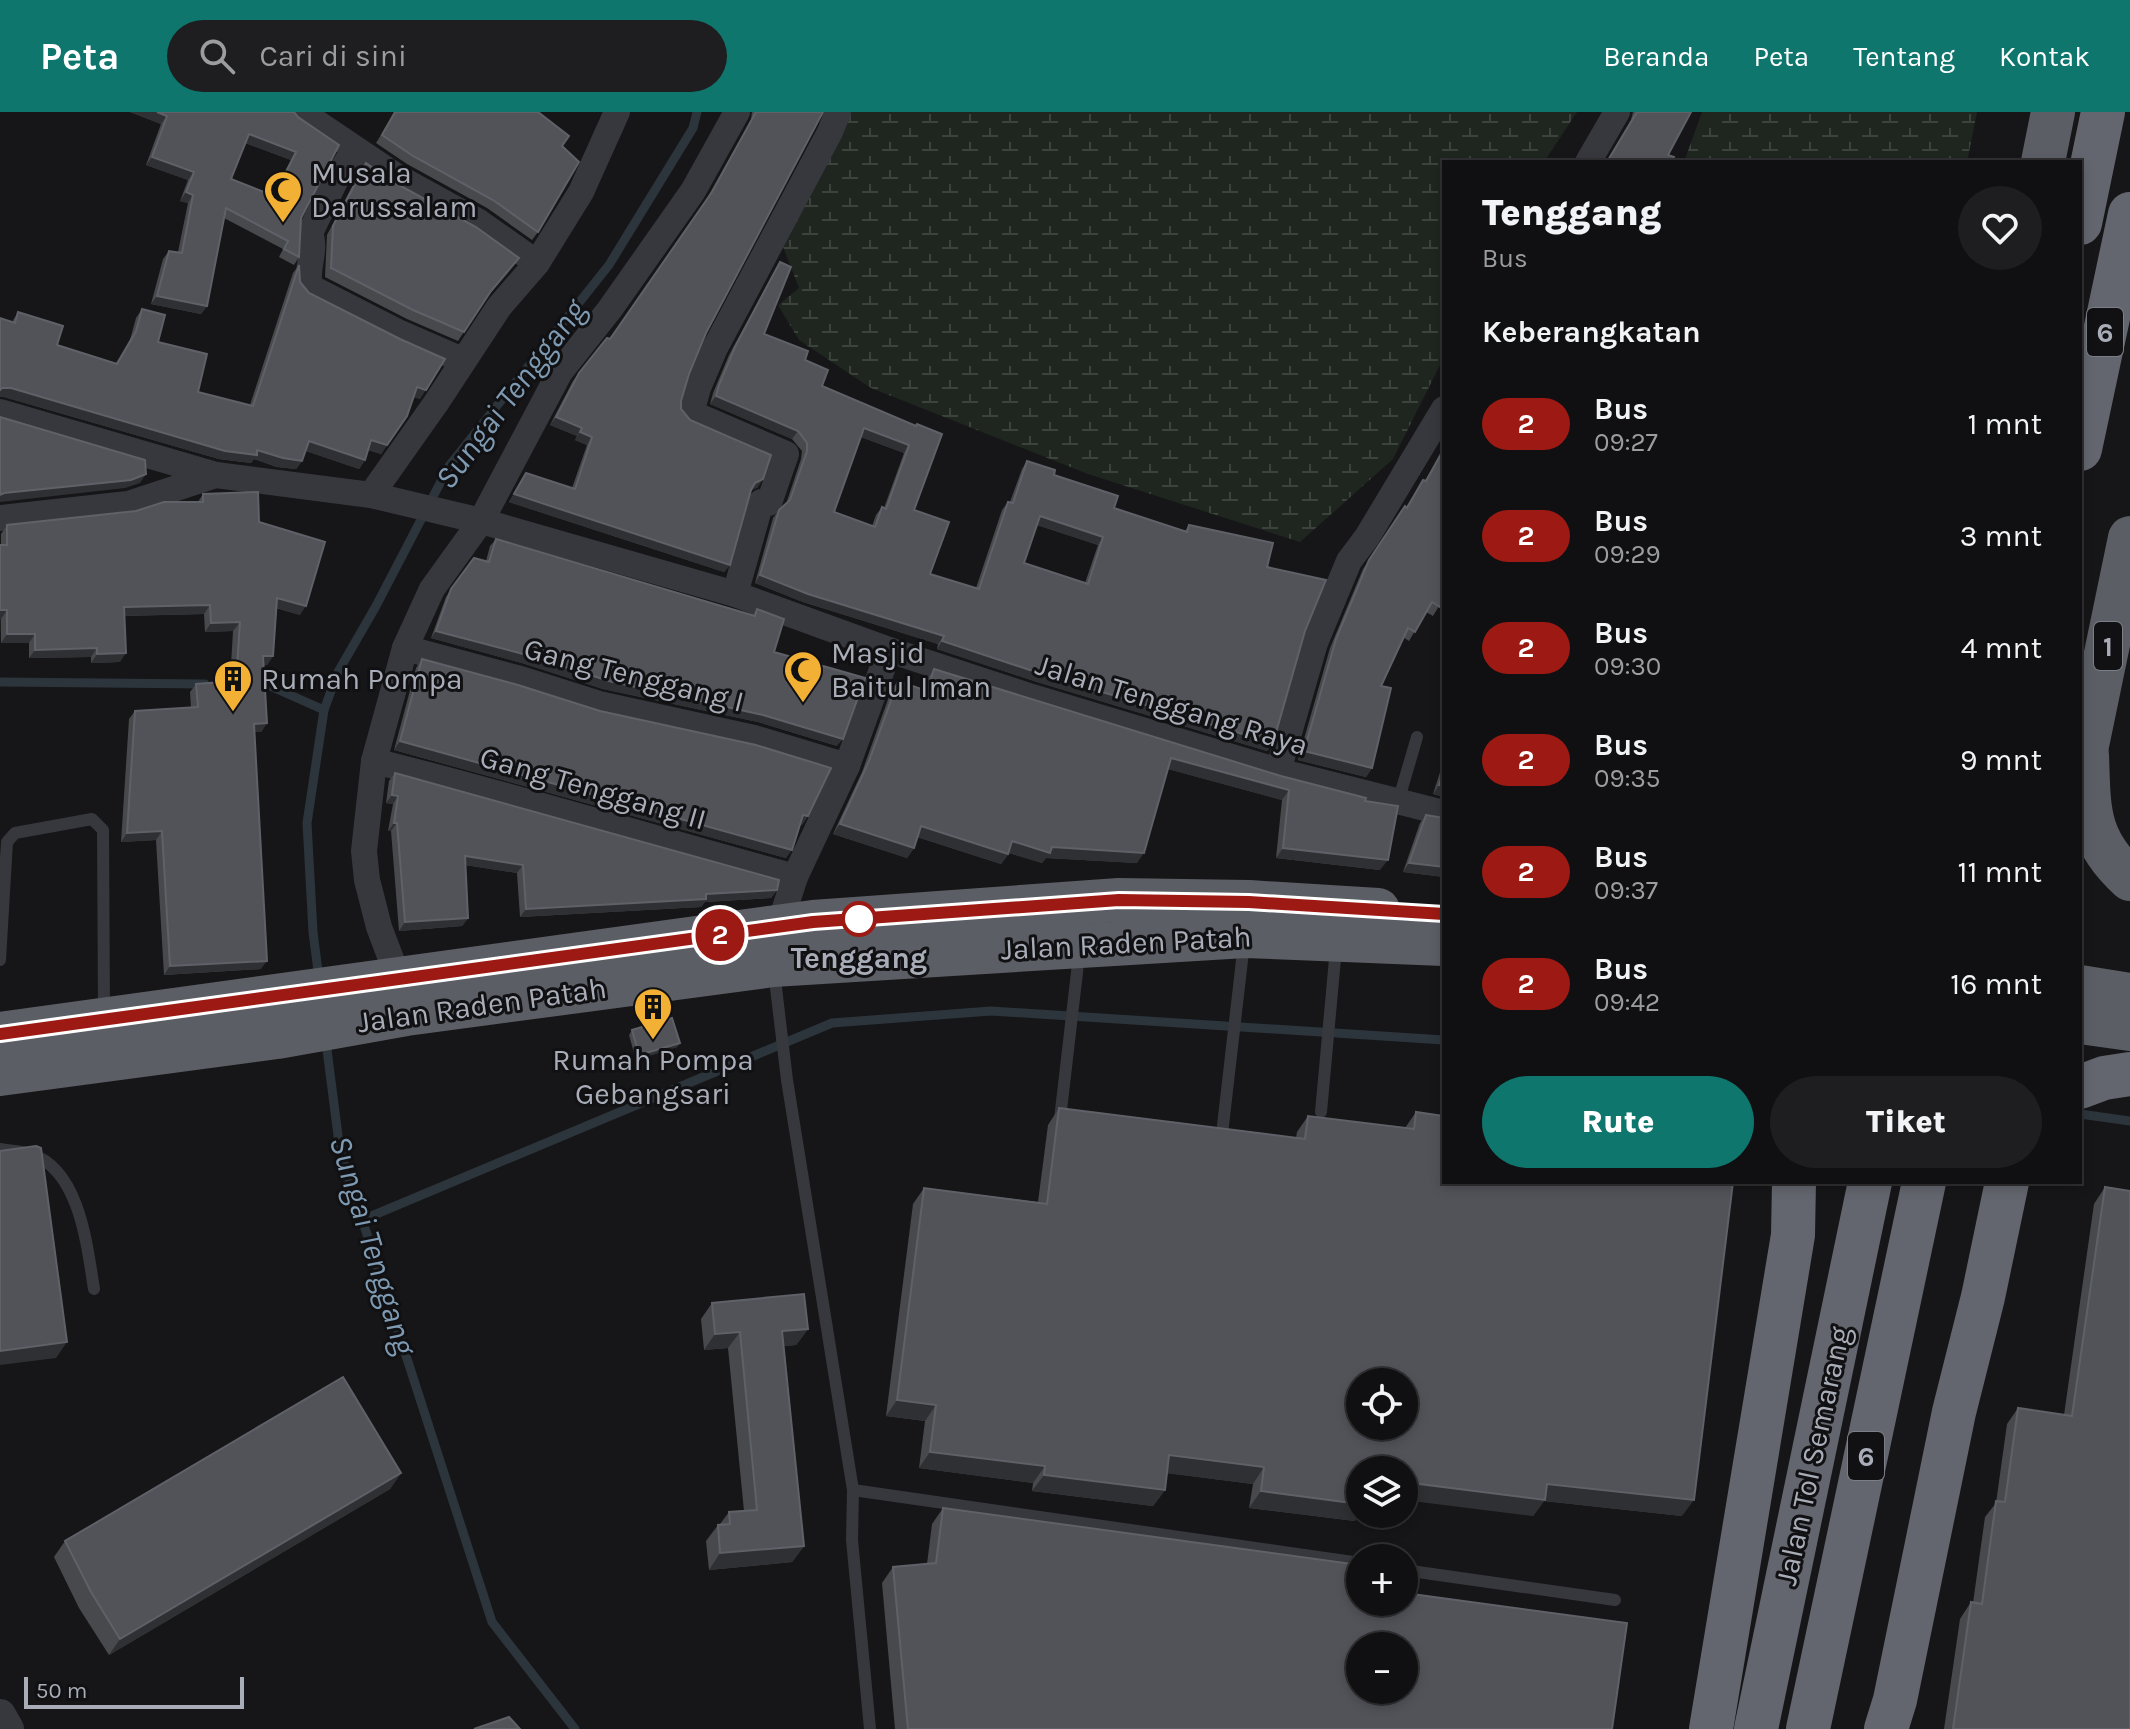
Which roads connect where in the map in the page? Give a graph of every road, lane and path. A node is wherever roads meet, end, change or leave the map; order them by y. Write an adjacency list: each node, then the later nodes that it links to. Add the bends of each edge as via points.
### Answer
1 (301, 112): 8 (street)
2 (617, 112): 13 (street, via 581,192)
3 (737, 112): 21 (street, via 693,191 560,372)
4 (838, 112): 23 (street, via 715,348 691,413 786,454 769,503 761,502)
5 (1617, 112): 9 (street)
6 (2053, 112): 10 (highway)
7 (2103, 112): 11 (highway)
8 (355, 149): 13 (street); 14 (street, via 310,233 310,287)
9 (1589, 160)
10 (2043, 160)
11 (2082, 213)
12 (2130, 214): 17 (highway, 6)
13 (537, 263): 14 (street)
14 (462, 360): 19 (street)
15 (0, 412): 18 (street)
16 (1442, 412): 30 (street, via 1349,561 1315,643)
17 (2082, 440)
18 (216, 475): 19 (street); 20 (street, via 128,504)
19 (379, 497): 21 (street, Jalan Tenggang Raya)
20 (0, 518)
21 (476, 520): 23 (street, Jalan Tenggang Raya); 24 (street, via 432,589)
22 (2130, 538): 29 (highway, 1)
23 (735, 594): 25 (street, Jalan Tenggang Raya)
24 (405, 648): 27 (street); 28 (street, Gang Tenggang I, via 599,704 740,734)
25 (889, 650): 28 (street); 30 (street, Jalan Tenggang Raya)
26 (1417, 737): 31 (lane)
27 (374, 761): 33 (street, Gang Tenggang II); 42 (street, via 364,860)
28 (847, 766): 33 (street)
29 (2083, 767): 34 (highway, 1, via 2092,826 2114,864)
30 (1278, 771): 31 (street, Jalan Tenggang Raya)
31 (1398, 802): 32 (street, Jalan Tenggang Raya)
32 (1442, 813)
33 (795, 877): 40 (street)
34 (2130, 879)
35 (1338, 938): 36 (highway, Jalan Raden Patah); 37 (highway, Jalan Raden Patah); 48 (lane)
36 (1441, 939): 40 (highway, Jalan Raden Patah, via 1249,902 1119,900)
37 (1243, 954): 38 (highway, Jalan Raden Patah); 50 (lane)
38 (1079, 958): 40 (highway, Jalan Raden Patah); 49 (lane)
39 (0, 960): 46 (lane, via 9,837 92,819 103,830)
40 (775, 960): 42 (highway, Jalan Raden Patah); 57 (lane, via 787,1080)
41 (2082, 989): 43 (highway)
42 (400, 991): 46 (highway, Jalan Raden Patah, via 273,1017)
43 (2105, 1018)
44 (0, 1024): 45 (lane)
45 (0, 1034): 46 (highway, Jalan Raden Patah)
46 (106, 1039): 47 (highway, Jalan Raden Patah)
47 (0, 1074)
48 (1321, 1112)
49 (1060, 1119)
50 (1222, 1134)
51 (0, 1149): 56 (lane, via 30,1153 64,1181 83,1222)
52 (1794, 1184): 64 (highway, via 1793,1235)
53 (1870, 1184): 65 (highway, Jalan Tol Semarang / 6)
54 (1924, 1184): 66 (highway, Jalan Tol Semarang / 6)
55 (2007, 1184): 67 (highway)
56 (94, 1289)
57 (853, 1490): 58 (lane); 63 (lane, via 852,1540)
58 (1346, 1561)
59 (1418, 1572): 60 (lane)
60 (1615, 1600)
61 (0, 1715): 62 (street)
62 (8, 1729)
63 (870, 1729)
64 (1711, 1729)
65 (1756, 1729)
66 (1808, 1729)
67 (1886, 1729)

